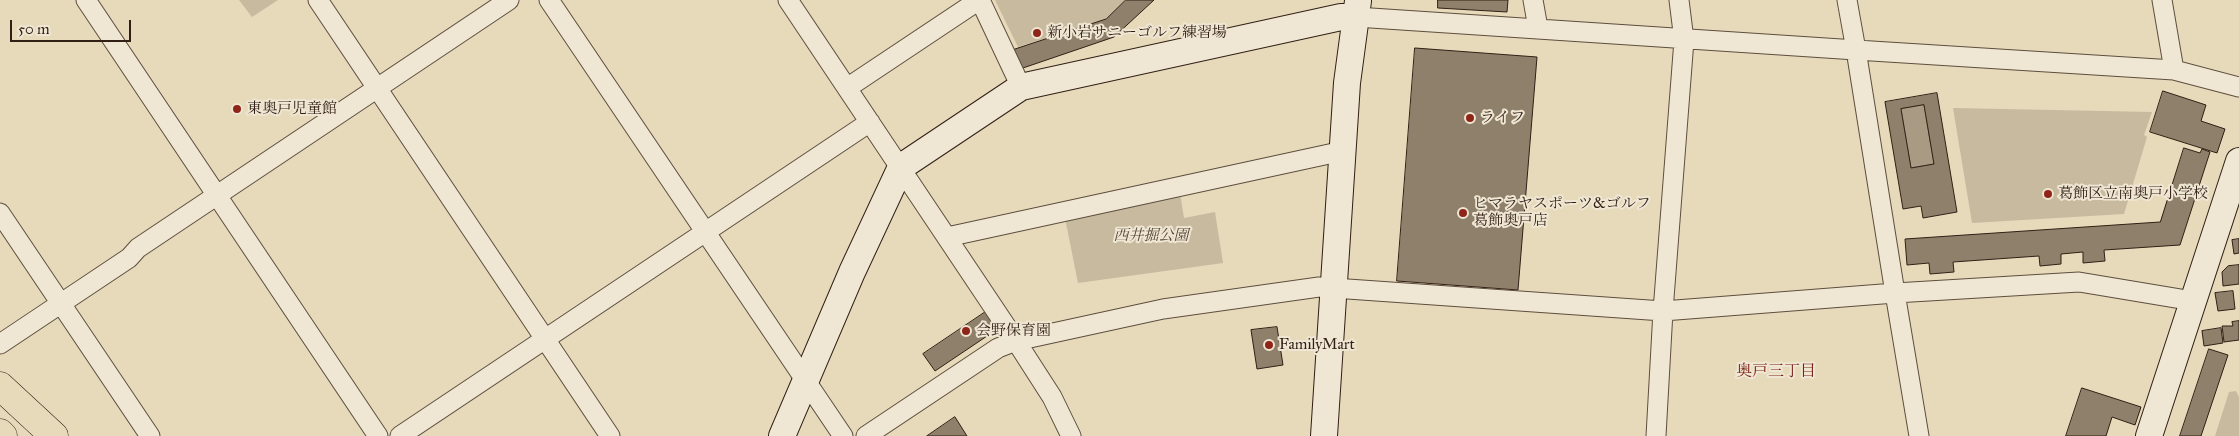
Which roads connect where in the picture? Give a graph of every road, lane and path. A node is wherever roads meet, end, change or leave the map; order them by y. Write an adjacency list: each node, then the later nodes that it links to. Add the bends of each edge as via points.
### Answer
1 (86, 0): 24 (street)
2 (318, 0): 18 (street)
3 (509, 0): 18 (street)
4 (549, 0): 26 (street)
5 (788, 0): 19 (street)
6 (979, 0): 16 (street); 19 (street)
7 (1533, 0): 12 (street)
8 (1679, 0): 13 (street)
9 (1847, 0): 14 (street)
10 (2162, 0): 15 (street)
11 (1357, 8): 12 (street); 16 (street, via 1342,17); 21 (street, via 1347,83)
12 (1538, 28): 13 (street)
13 (1684, 40): 14 (street); 32 (street)
14 (1856, 50): 15 (street); 29 (street)
15 (2174, 70): 17 (street)
16 (1021, 87): 23 (street)
17 (2239, 87)
18 (377, 88): 24 (street); 33 (street)
19 (847, 88): 20 (street)
20 (870, 122): 23 (street); 26 (street)
21 (1343, 151): 27 (street); 28 (street)
22 (2239, 161): 30 (street)
23 (901, 166): 27 (street); 36 (street)
24 (216, 194): 31 (street, via 138,248 129,258); 44 (street)
25 (0, 213): 31 (street)
26 (706, 231): 33 (street); 36 (street)
27 (947, 237): 34 (street)
28 (1334, 287): 32 (street); 34 (street, via 1163,309); 51 (street)
29 (1895, 293): 30 (street, via 2079,282); 32 (street); 53 (street)
30 (2194, 301): 54 (street)
31 (60, 303): 35 (street); 43 (street)
32 (1663, 311): 52 (street)
33 (544, 339): 45 (street); 46 (street)
34 (1016, 341): 49 (street, via 998,348); 50 (street, via 1052,397)
35 (0, 344)
36 (806, 379): 47 (street); 48 (street)
37 (0, 386): 42 (main road)
38 (0, 407): 41 (main road)
39 (0, 433): 40 (main road)
40 (4, 436)
41 (33, 436)
42 (54, 436)
43 (150, 436)
44 (378, 436)
45 (400, 436)
46 (610, 436)
47 (782, 436)
48 (843, 436)
49 (866, 436)
50 (1071, 436)
51 (1324, 436)
52 (1656, 436)
53 (1919, 436)
54 (2149, 436)

